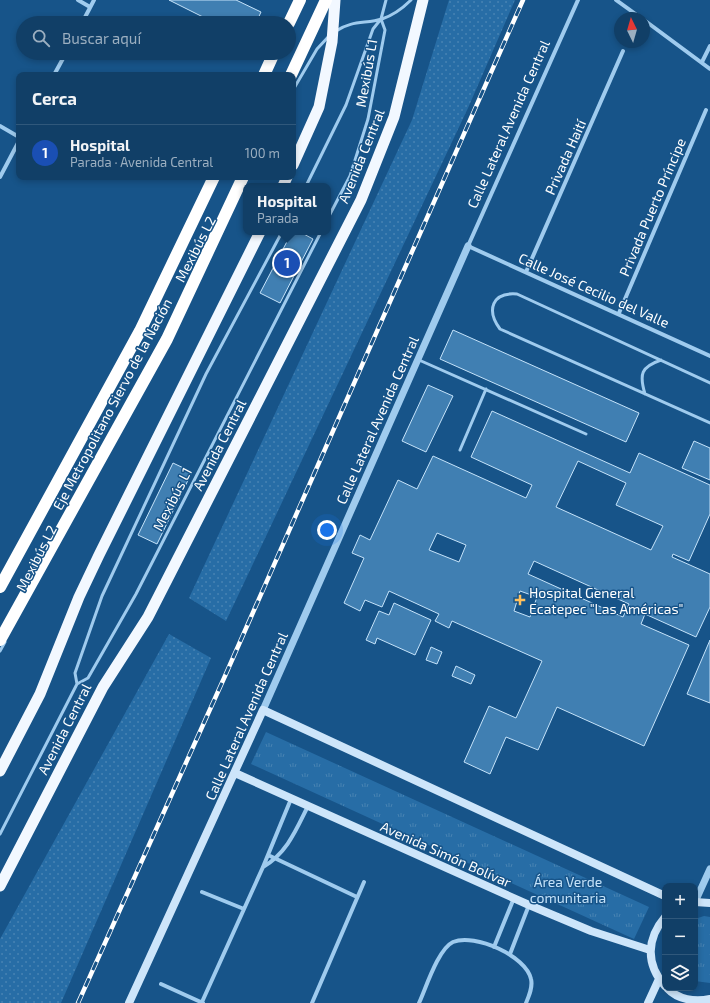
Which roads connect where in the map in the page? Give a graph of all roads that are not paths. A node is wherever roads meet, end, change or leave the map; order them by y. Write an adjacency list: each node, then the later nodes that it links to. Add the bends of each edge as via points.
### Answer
1 (78, 0): 11 (street)
2 (94, 0): 11 (street)
3 (300, 0): 14 (highway)
4 (326, 0): 26 (highway)
5 (335, 0): 17 (highway)
6 (386, 0): 15 (lane, Mexibús L1)
7 (411, 0): 15 (lane, via 400,11)
8 (423, 0): 73 (highway, Avenida Central, via 394,116 361,200 148,617 103,687)
9 (578, 0): 42 (street, Calle Lateral Avenida Central)
10 (616, 0): 12 (street)
11 (90, 7): 13 (street)
12 (633, 12)
13 (86, 16)
14 (292, 16)
15 (381, 19): 17 (lane, via 358,21); 37 (lane, Mexibús L1, via 373,28 346,105); 38 (lane, Mexibús L1, via 385,30 368,119 350,176)
16 (650, 24): 22 (street)
17 (332, 33): 27 (lane, via 317,49); 32 (highway, via 318,106)
18 (710, 46): 22 (street)
19 (623, 51): 43 (street, Privada Haití)
20 (62, 60): 24 (street)
21 (271, 60): 25 (highway)
22 (702, 62): 23 (street)
23 (710, 69)
24 (56, 72)
25 (265, 72)
26 (291, 72)
27 (296, 85)
28 (706, 110): 44 (street, Privada Puerto Príncipe)
29 (0, 126): 30 (street)
30 (16, 135)
31 (16, 147): 33 (street)
32 (296, 158)
33 (0, 177)
34 (213, 180): 57 (highway, Eje Metropolitano Siervo de la Nación, via 140,331)
35 (242, 180): 45 (lane, Mexibús L2)
36 (243, 180): 59 (highway, Eje Metropolitano Siervo de la Nación, bridge, via 167,339)
37 (307, 183)
38 (331, 212)
39 (259, 235): 63 (highway, via 99,555 40,694)
40 (280, 235): 61 (lane, Mexibús L1, via 206,374 102,596 75,673)
41 (319, 235): 61 (lane, Mexibús L1, via 136,594 88,678)
42 (468, 246): 43 (street, Calle José Cecilio del Valle); 49 (street, Calle Lateral Avenida Central)
43 (526, 272): 44 (street, Calle José Cecilio del Valle)
44 (619, 313): 48 (street, Calle José Cecilio del Valle)
45 (168, 326)
46 (157, 347): 58 (lane, Mexibús L2)
47 (710, 349): 48 (street)
48 (709, 355)
49 (417, 359): 52 (lane); 62 (street, Calle Lateral Avenida Central)
50 (661, 360): 51 (lane); 53 (lane, via 648,365 643,372); 53 (lane, via 517,294 507,293 494,303 491,313 500,329)
51 (710, 383)
52 (486, 389): 55 (lane); 56 (lane)
53 (645, 394): 54 (lane)
54 (710, 423)
55 (586, 434)
56 (460, 450)
57 (0, 588)
58 (11, 630)
59 (4, 639): 60 (lane)
60 (0, 651)
61 (77, 684): 67 (lane, Mexibús L1)
62 (263, 710): 64 (main road, Calle Lateral Avenida Central); 75 (main road)
63 (0, 771)
64 (235, 774): 65 (main road, Avenida Simón Bolívar); 92 (main road, Calle Lateral Avenida Central)
65 (292, 799): 66 (main road, Avenida Simón Bolívar); 68 (street)
66 (308, 806): 69 (street, via 292,837); 78 (main road, Avenida Simón Bolívar)
67 (0, 834)
68 (268, 855): 69 (street); 70 (street)
69 (276, 859): 70 (street); 77 (street)
70 (263, 867): 82 (street)
71 (710, 869): 76 (street)
72 (364, 882): 77 (street)
73 (0, 886)
74 (202, 892): 82 (street)
75 (662, 895)
76 (698, 895)
77 (357, 897): 94 (street)
78 (514, 898): 81 (main road, Avenida Simón Bolívar); 84 (street)
79 (698, 902): 80 (main road)
80 (710, 903)
81 (528, 905): 85 (main road, Avenida Simón Bolívar, via 591,931); 86 (street)
82 (244, 909): 93 (street)
83 (663, 919): 85 (main road, via 656,928)
84 (494, 947): 86 (street); 95 (street, via 471,940 453,942 442,952)
85 (650, 950): 87 (main road, via 652,966)
86 (510, 954): 96 (street, via 525,966 532,980)
87 (659, 979): 88 (main road); 97 (main road)
88 (662, 982)
89 (161, 984): 93 (street)
90 (672, 991): 91 (main road, via 684,999)
91 (710, 999)
92 (129, 1003)
93 (203, 1003)
94 (312, 1003)
95 (419, 1003)
96 (526, 1003)
97 (648, 1003)

